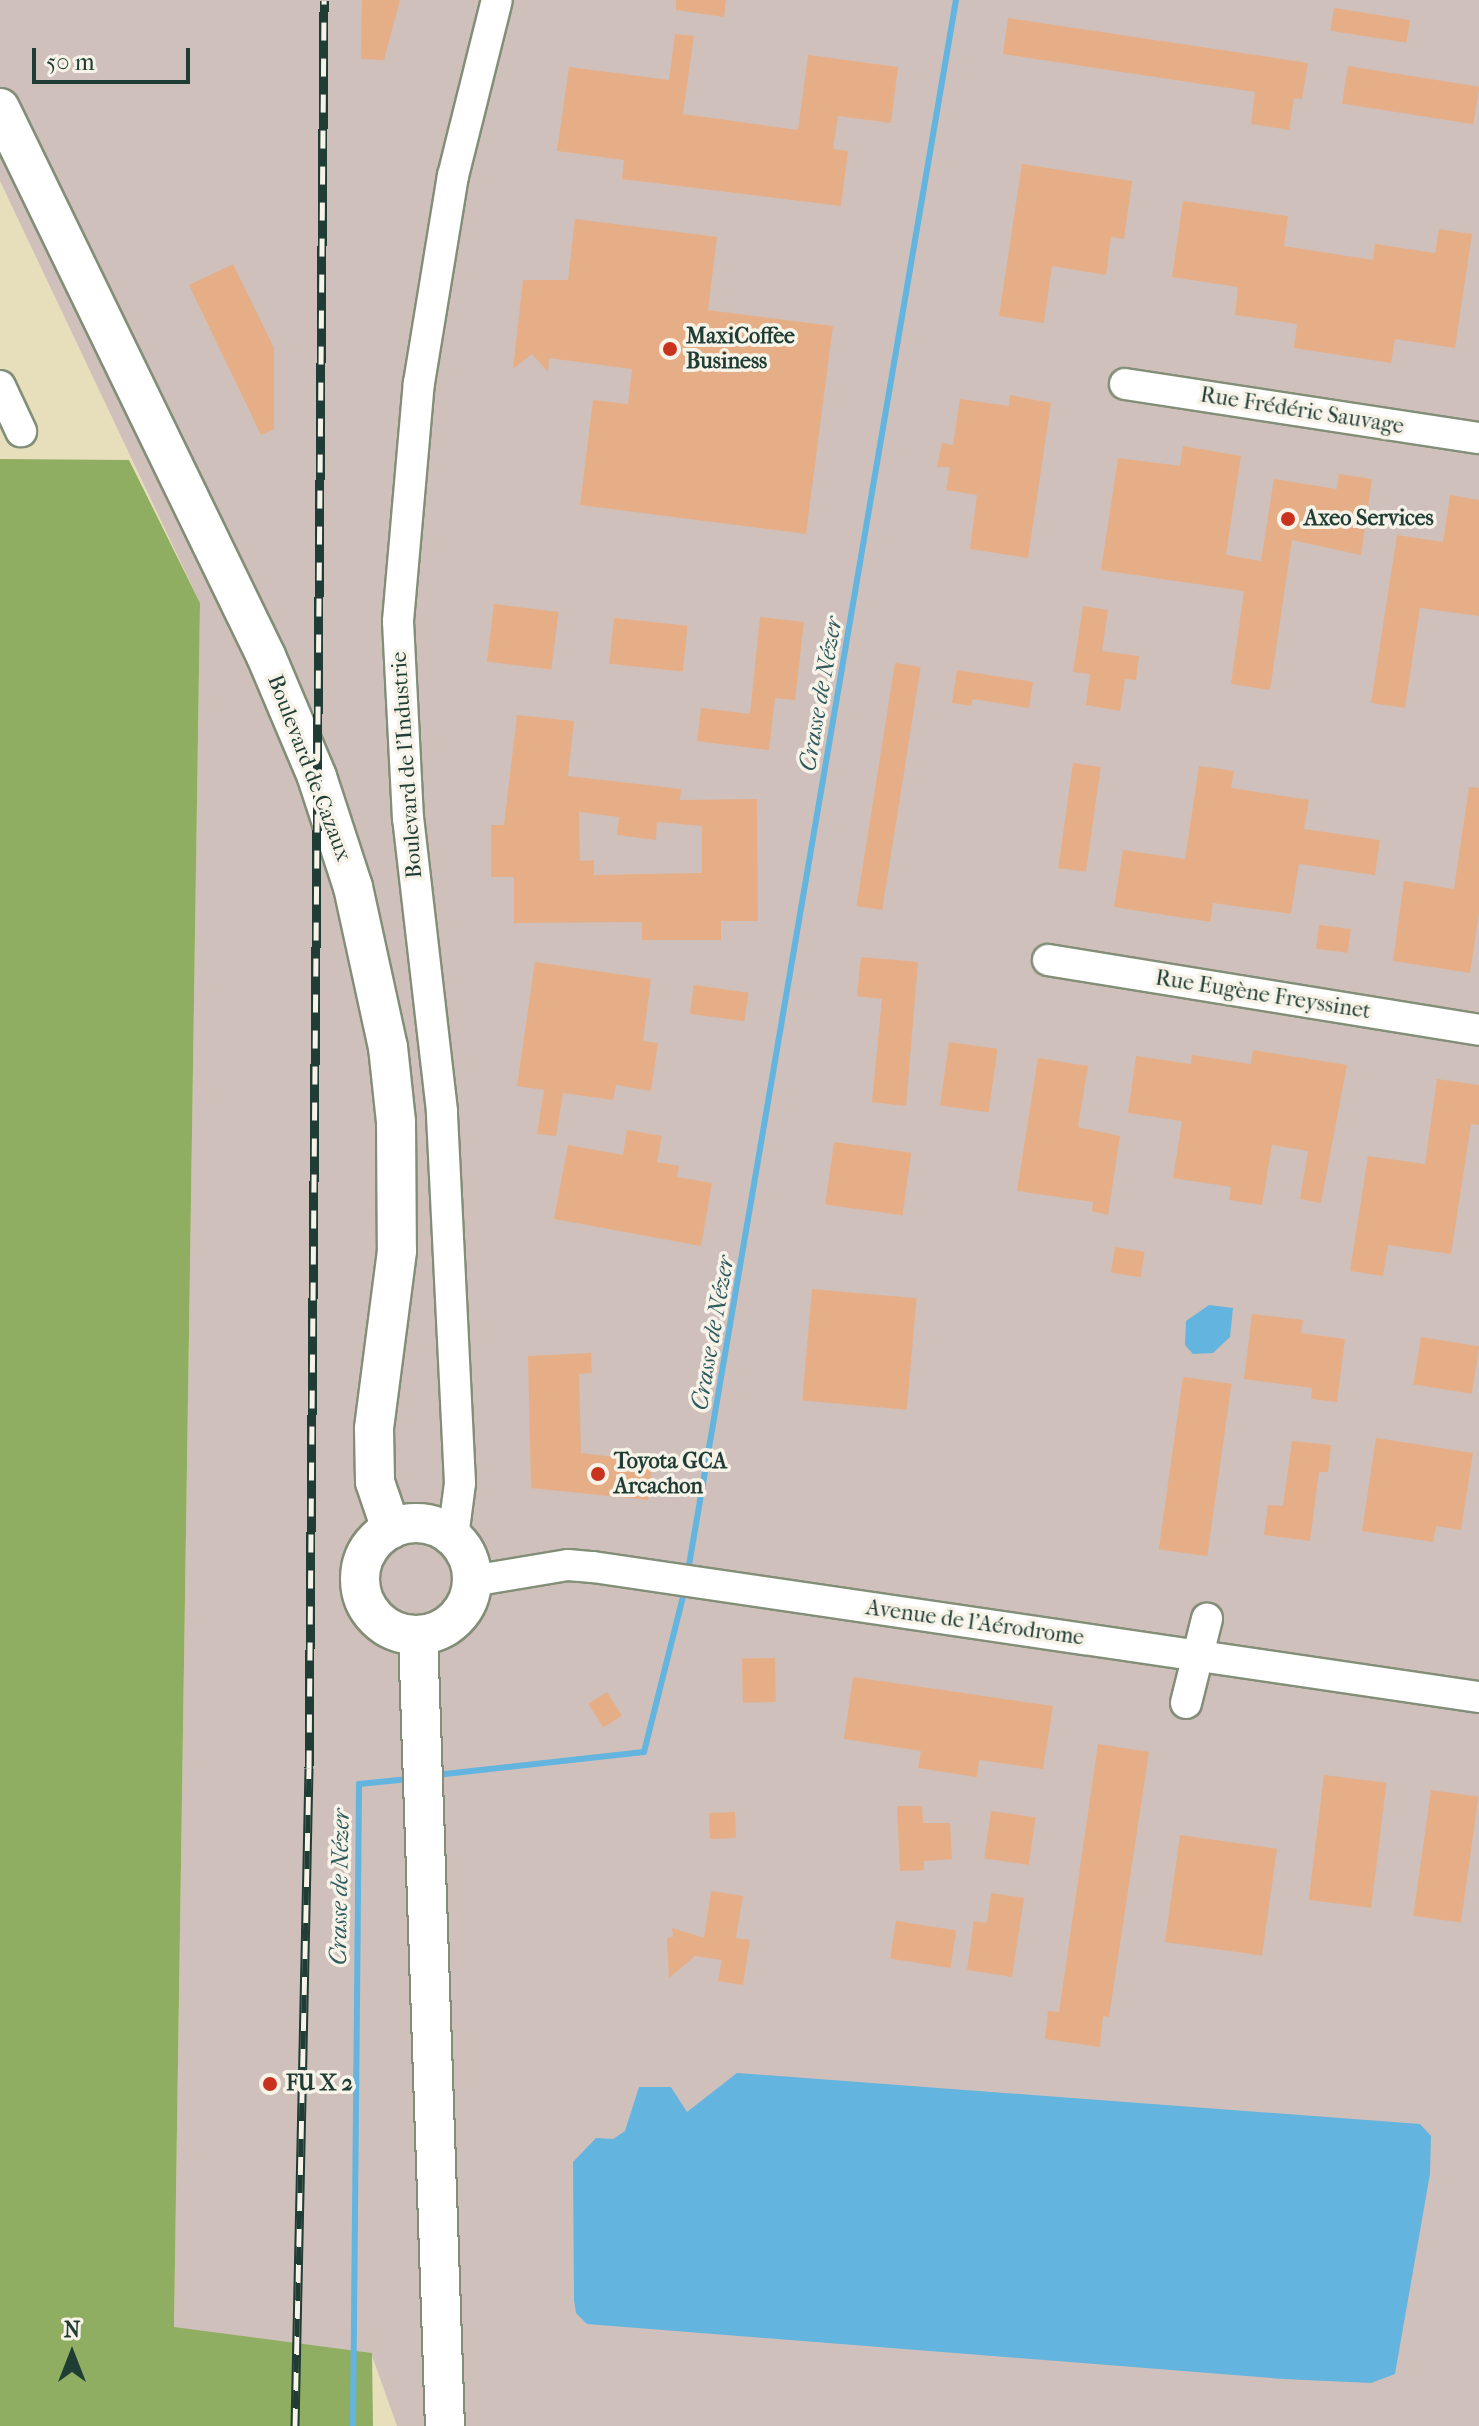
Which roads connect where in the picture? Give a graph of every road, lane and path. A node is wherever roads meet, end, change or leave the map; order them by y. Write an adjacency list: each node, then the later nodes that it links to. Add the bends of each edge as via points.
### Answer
1 (497, 0): 10 (street, Boulevard de l'Industrie, via 453,176 419,383 398,621 409,833 442,1111 460,1483)
2 (0, 108): 9 (main road, Boulevard de Cazaux, via 266,656 317,777 353,887 388,1047 396,1122 397,1251 373,1456 375,1482)
3 (1125, 384): 6 (street, Rue Frédéric Sauvage)
4 (0, 386): 5 (street)
5 (21, 431)
6 (1479, 438)
7 (1048, 960): 8 (street, Rue Eugène Freyssinet)
8 (1479, 1030)
9 (391, 1529): 10 (main road, via 423,1523); 13 (main road, via 365,1556 362,1593 383,1624)
10 (453, 1537): 11 (main road, via 464,1550)
11 (472, 1581): 13 (main road, via 469,1598 449,1624); 14 (street, Avenue de l'Aérodrome, via 568,1565)
12 (1207, 1619): 14 (street)
13 (418, 1635): 17 (main road)
14 (1200, 1656): 15 (street, Avenue de l'Aérodrome); 16 (street)
15 (1479, 1697)
16 (1186, 1703)
17 (445, 2426)

